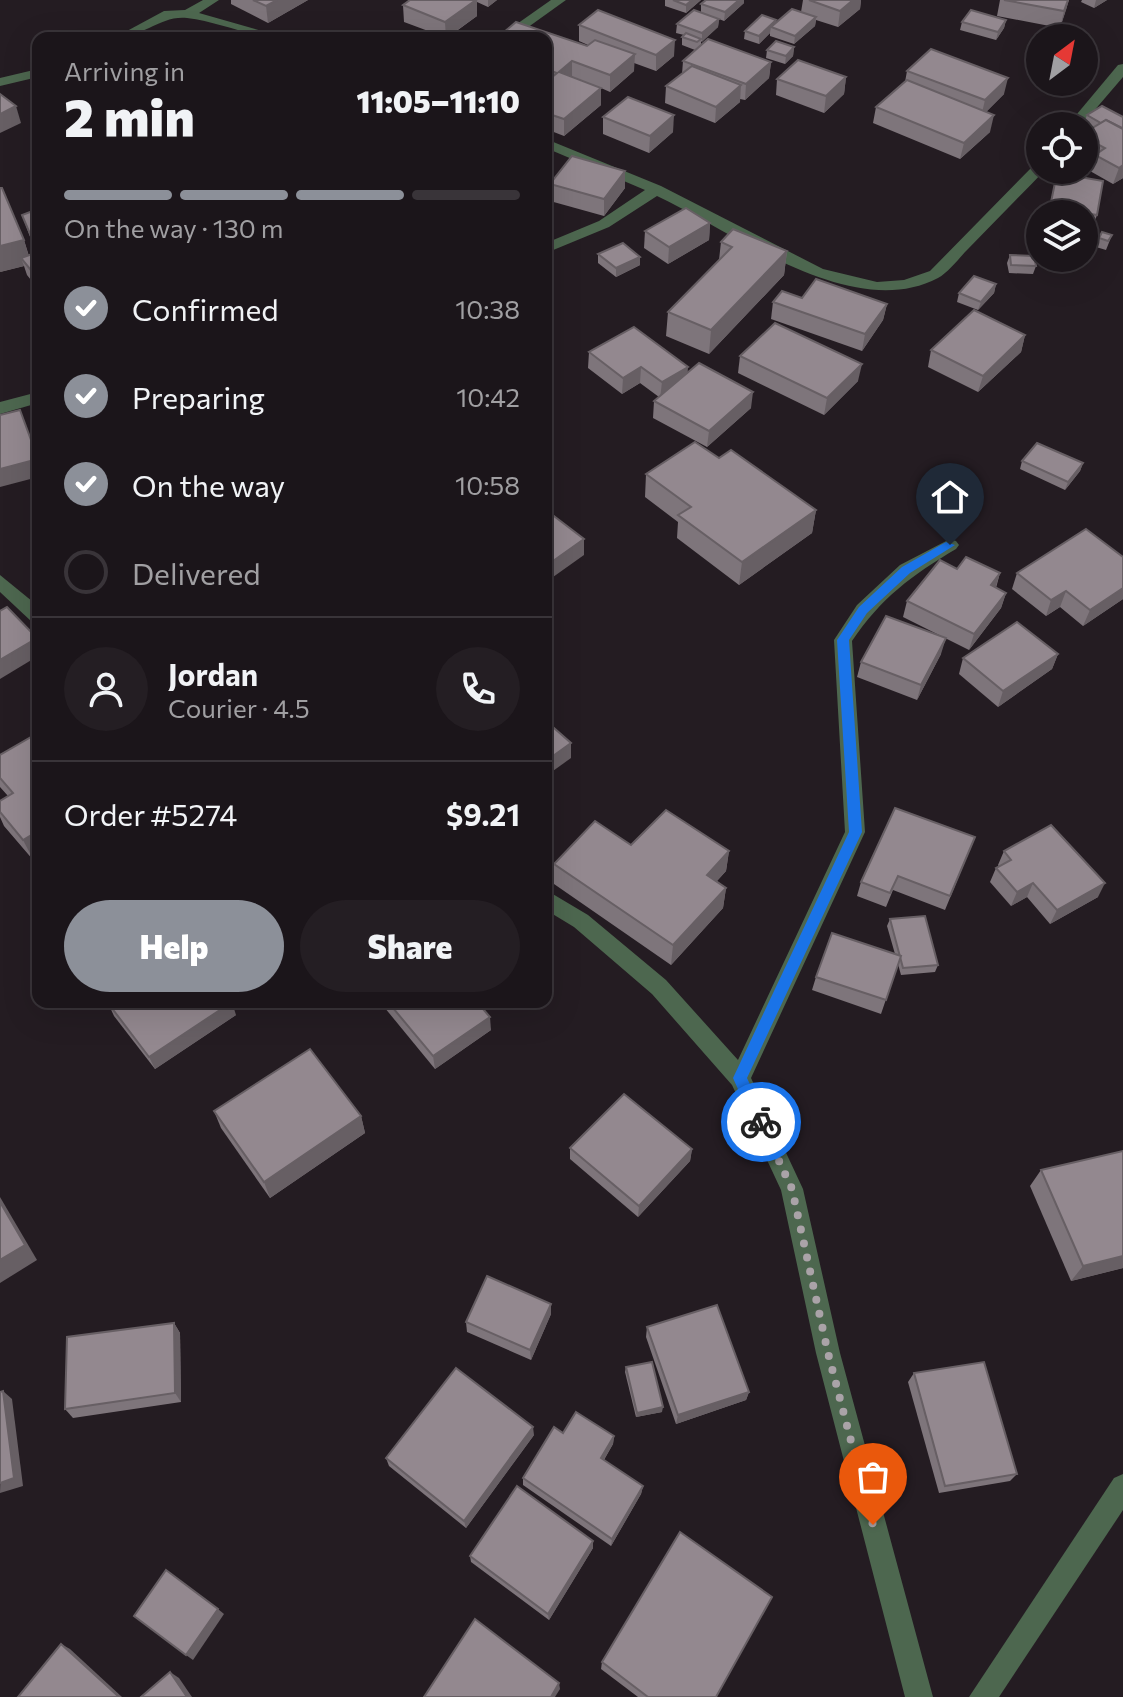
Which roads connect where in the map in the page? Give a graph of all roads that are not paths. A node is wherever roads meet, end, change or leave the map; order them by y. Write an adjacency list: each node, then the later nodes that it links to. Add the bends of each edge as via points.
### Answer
1 (213, 0): 3 (street)
2 (560, 0): 6 (street)
3 (187, 14): 4 (street, via 169,14); 5 (street)
4 (133, 32)
5 (257, 32)
6 (513, 32)
7 (1123, 68): 10 (street)
8 (32, 74): 9 (street)
9 (0, 82)
10 (1086, 112)
11 (552, 145): 13 (street)
12 (1026, 181): 13 (street, via 935,274 915,285 886,288 811,269)
13 (656, 189): 14 (street, via 622,217)
14 (552, 246)
15 (32, 399): 16 (street)
16 (0, 408)
17 (950, 545): 21 (street, via 906,570 863,610 843,640 855,832)
18 (0, 582): 19 (street)
19 (32, 611)
20 (552, 903): 21 (street, via 659,987)
21 (740, 1078): 23 (street, via 792,1189 828,1353)
22 (1123, 1487): 24 (street)
23 (919, 1697)
24 (983, 1697)

